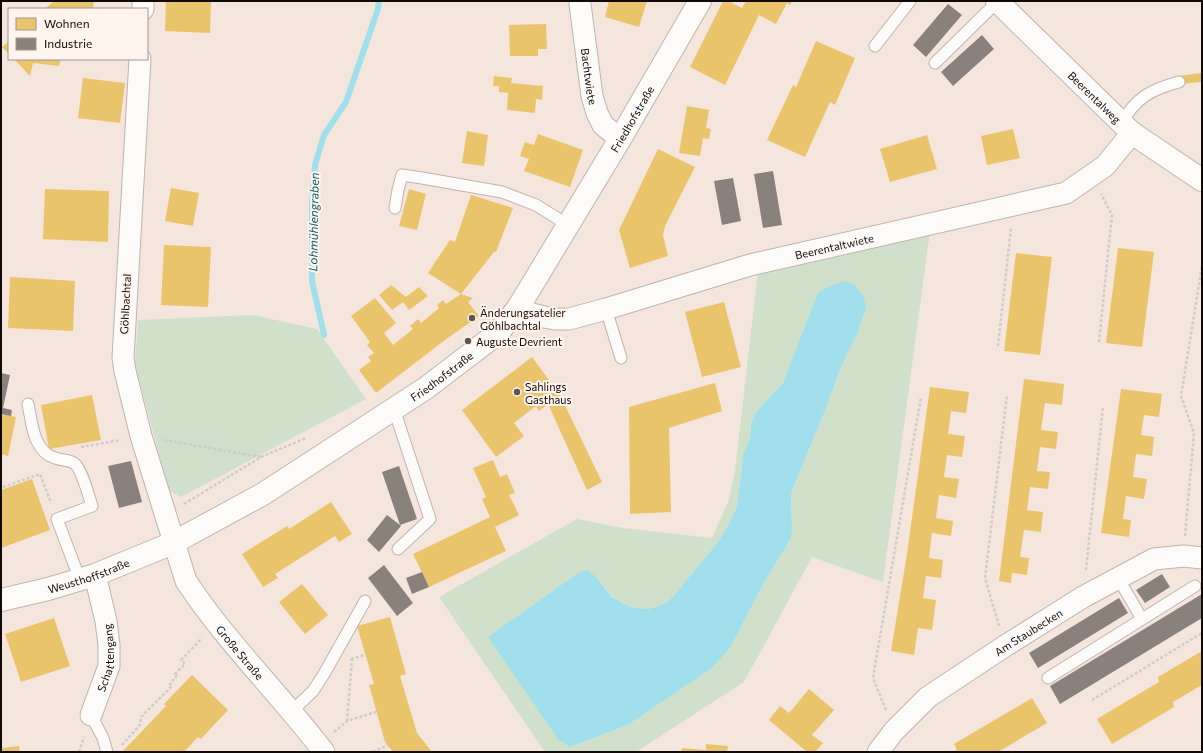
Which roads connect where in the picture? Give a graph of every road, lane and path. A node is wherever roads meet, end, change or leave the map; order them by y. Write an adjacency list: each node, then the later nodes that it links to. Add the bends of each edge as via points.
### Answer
1 (700, 1): 10 (street, Friedhofstraße)
2 (910, 1): 5 (lane)
3 (997, 1): 7 (lane); 9 (street, Beerentalweg)
4 (580, 4): 10 (street, Bachtwiete, via 592,96 597,113 603,125)
5 (875, 46)
6 (140, 60): 27 (street, Göhlbachtal, via 123,358)
7 (935, 63)
8 (1179, 82): 9 (lane, via 1151,92 1137,101 1128,111)
9 (1127, 128): 11 (street, Beerentaltwiete, via 1105,166); 12 (street, Beerentalweg)
10 (620, 139): 15 (street, Friedhofstraße)
11 (1091, 175): 13 (street, Beerentaltwiete, via 1066,193); 19 (path, via 1112,215)
12 (1202, 180)
13 (1014, 205): 18 (street, Beerentaltwiete, via 750,265); 20 (path)
14 (395, 208): 15 (lane, via 402,175 502,192 536,205)
15 (568, 225): 17 (street, Friedhofstraße)
16 (1202, 266): 36 (path, via 1181,396 1194,432)
17 (518, 308): 18 (street, Beerentaltwiete, via 555,319 569,319); 26 (street, Friedhofstraße, via 488,341)
18 (604, 310): 21 (lane)
19 (1099, 342)
20 (998, 346)
21 (621, 358)
22 (1007, 395): 46 (path, via 985,578)
23 (921, 397): 54 (path, via 873,678)
24 (28, 404): 29 (lane, via 37,442)
25 (1103, 406): 40 (path)
26 (394, 409): 34 (street, Friedhofstraße, via 263,494); 35 (lane, via 430,519)
27 (141, 436): 29 (path); 30 (path); 32 (street, Göhlbachtal)
28 (309, 437): 30 (path)
29 (45, 454): 33 (lane, via 75,464 92,506)
30 (261, 457): 32 (path)
31 (2, 487): 33 (path, via 40,474)
32 (162, 507): 34 (street, Göhlbachtal)
33 (57, 519): 37 (lane)
34 (173, 542): 37 (street, Weusthoffstraße); 50 (street, Große Straße, via 186,581 197,598)
35 (398, 549)
36 (1193, 557): 38 (street, Am Staubecken, via 1154,559)
37 (87, 577): 41 (street, Weusthoffstraße); 52 (street, Schattengang, via 106,621 109,645 109,666)
38 (1118, 578): 40 (street, Am Staubecken); 43 (lane)
39 (1195, 586): 43 (lane)
40 (1084, 597): 46 (street, Am Staubecken)
41 (1, 600)
42 (365, 601): 50 (lane, via 313,691)
43 (1142, 619): 48 (lane)
44 (1202, 633): 49 (path)
45 (202, 638): 55 (path, via 182,660 185,664 175,674 177,676 170,684 172,686 141,717 140,725)
46 (1005, 646): 54 (street, Am Staubecken, via 928,697)
47 (352, 659): 53 (path)
48 (1048, 678)
49 (1092, 700)
50 (292, 712): 57 (street, Große Straße)
51 (376, 712): 53 (path)
52 (91, 715): 58 (lane)
53 (347, 721): 57 (path)
54 (894, 730): 60 (street, Am Staubecken)
55 (120, 746)
56 (388, 746): 59 (path)
57 (322, 749)
58 (107, 752)
59 (374, 752)
60 (878, 752)

